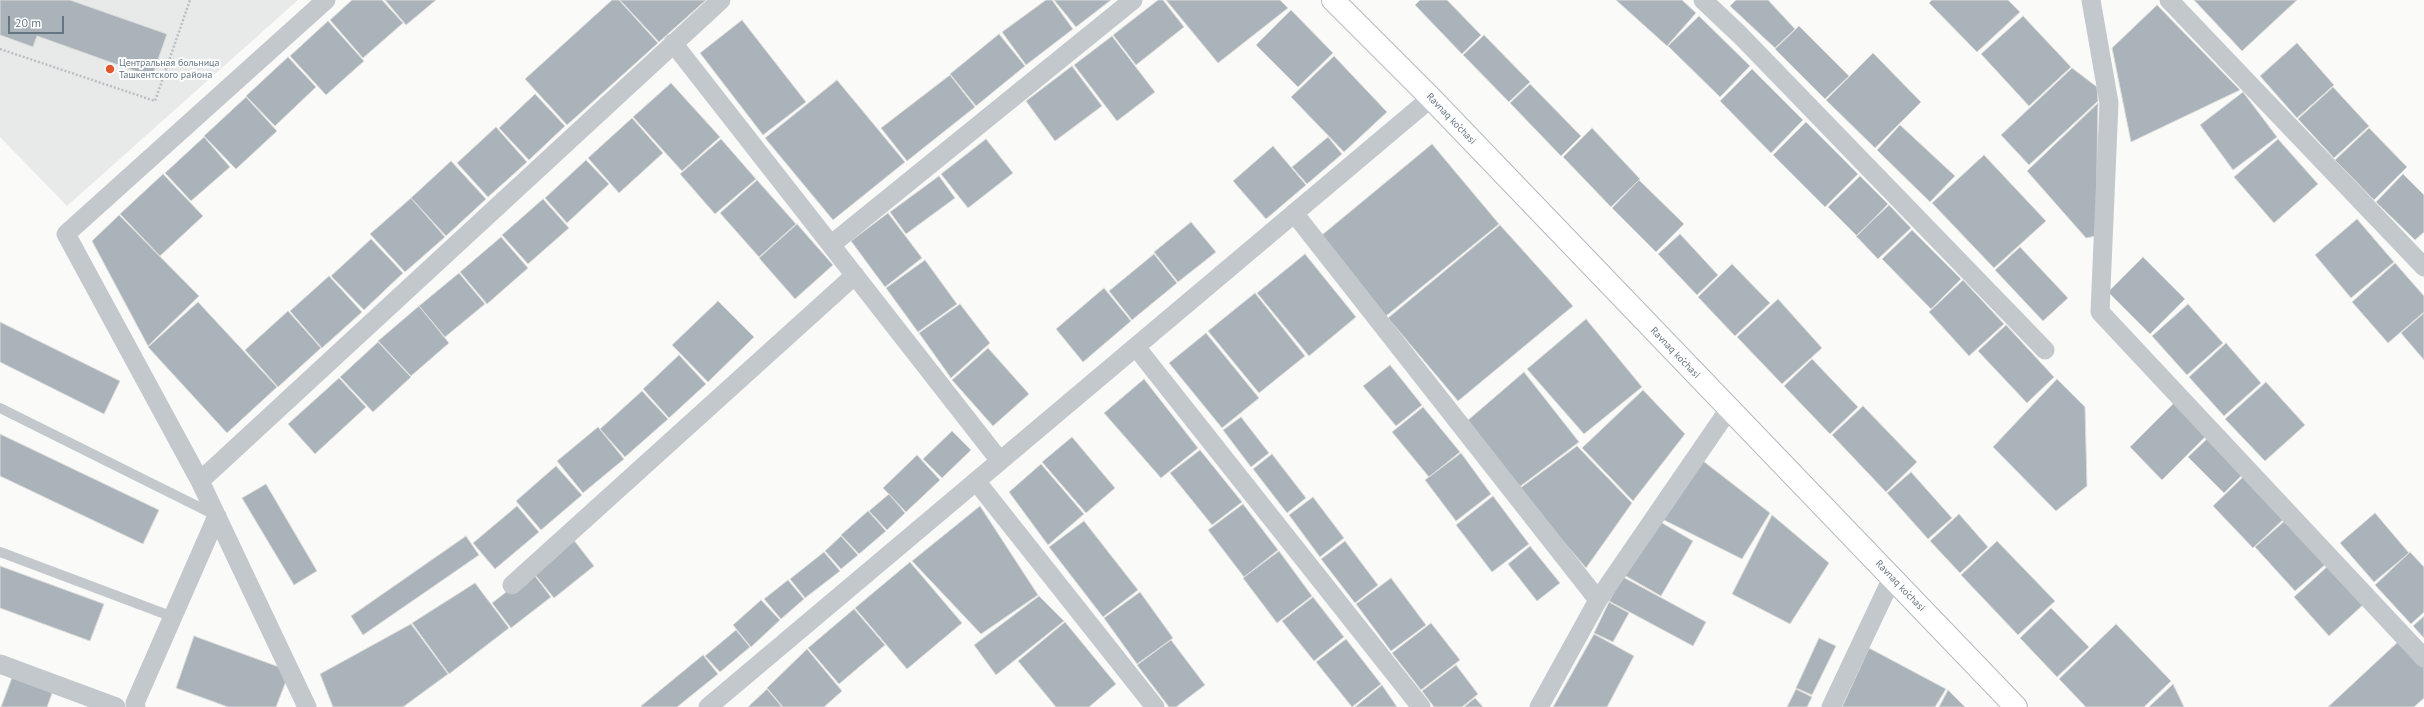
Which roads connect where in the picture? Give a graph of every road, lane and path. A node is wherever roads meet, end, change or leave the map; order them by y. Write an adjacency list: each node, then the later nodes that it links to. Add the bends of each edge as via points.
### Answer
1 (190, 0): 10 (path, via 155,101)
2 (326, 0): 21 (street, via 66,234)
3 (721, 0): 9 (street)
4 (1133, 0): 13 (street)
5 (1333, 0): 11 (street, Ravnaq ko‘chasi)
6 (1703, 0): 17 (street, via 1746,41)
7 (2091, 0): 29 (street, via 2109,103 2100,312)
8 (2169, 0): 14 (street)
9 (673, 43): 13 (street); 21 (street)
10 (0, 49)
11 (1431, 98): 12 (street); 19 (street, Ravnaq ko‘chasi)
12 (1294, 213): 16 (street); 27 (street)
13 (832, 244): 15 (street)
14 (2424, 267)
15 (855, 275): 20 (street); 26 (street)
16 (1136, 347): 20 (street); 36 (street)
17 (2045, 350)
18 (0, 408): 23 (lane)
19 (1729, 409): 25 (street, Ravnaq ko‘chasi); 27 (street)
20 (1000, 461): 22 (street)
21 (200, 482): 23 (street)
22 (976, 482): 34 (street); 35 (street)
23 (217, 516): 28 (street); 33 (street)
24 (0, 552): 28 (lane)
25 (1892, 578): 38 (street); 39 (street, Ravnaq ko‘chasi)
26 (512, 585)
27 (1598, 600): 37 (street)
28 (173, 617): 32 (street, via 135,703)
29 (2424, 658)
30 (0, 664): 31 (street)
31 (116, 707)
32 (136, 707)
33 (307, 707)
34 (708, 707)
35 (1155, 707)
36 (1421, 707)
37 (1539, 707)
38 (1830, 707)
39 (2016, 707)

